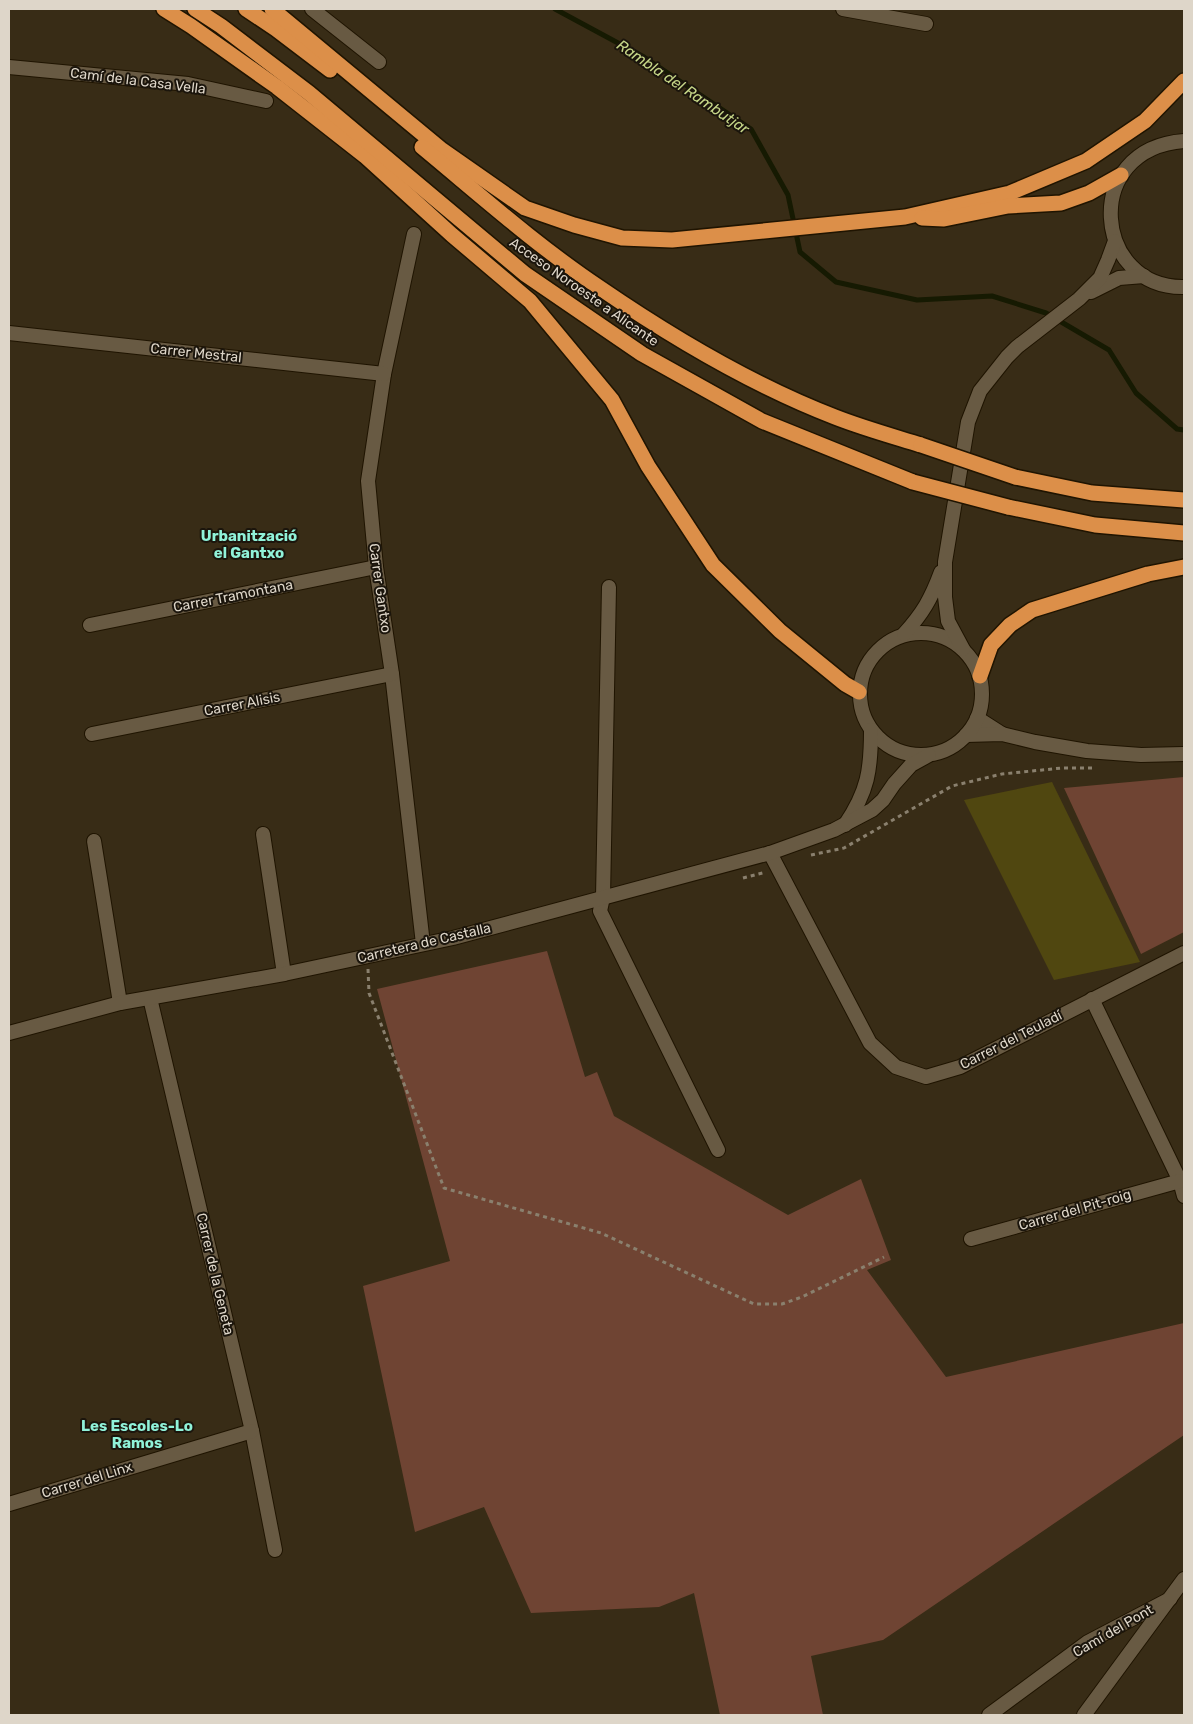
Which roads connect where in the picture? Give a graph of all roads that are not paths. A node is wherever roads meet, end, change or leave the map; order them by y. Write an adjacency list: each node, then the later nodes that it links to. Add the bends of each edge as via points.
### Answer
1 (164, 9): 33 (highway, via 277,87 358,150 530,301 612,400 648,466 713,565 780,631 844,684)
2 (195, 9): 23 (highway, Acceso Noroeste a Alicante, bridge, via 310,93 525,274 642,354 762,421 913,482 1095,525)
3 (246, 9): 22 (highway, Acceso Noroeste a Alicante, bridge, via 332,72 521,229 598,288 709,356 769,388 835,417 1015,477 1092,493)
4 (272, 9): 14 (highway, via 442,150 526,208 574,225 622,238 672,240)
5 (312, 9): 8 (street)
6 (843, 9): 7 (street)
7 (926, 24)
8 (379, 62)
9 (9, 67): 11 (street, Camí de la Casa Vella, via 188,84)
10 (1184, 81): 14 (highway, via 1144,122 1086,161 1010,193)
11 (266, 101)
12 (1184, 141): 13 (street, via 1168,142 1149,149 1133,160)
13 (1121, 175): 14 (highway, via 1089,193 1061,203 1008,206 944,219); 16 (street, via 1112,196 1110,219)
14 (905, 217)
15 (414, 234): 21 (street, Carrer Gantxo)
16 (1115, 241): 17 (street, via 1127,261); 19 (street, via 1100,278)
17 (1144, 276): 18 (street, via 1162,284); 19 (street, via 1119,278)
18 (1184, 287)
19 (1079, 298): 24 (street, via 1017,347 980,391 968,422)
20 (9, 333): 21 (street, Carrer Mestral)
21 (384, 374): 25 (street, Carrer Gantxo, via 368,482)
22 (1184, 500)
23 (1184, 533)
24 (945, 562): 29 (street, via 931,599); 30 (street, via 944,597 948,621)
25 (376, 567): 28 (street, Carrer Tramontana); 31 (street, Carrer Gantxo)
26 (1184, 567): 32 (highway, via 1148,574 1032,610 1010,625 991,645)
27 (609, 587): 45 (street)
28 (90, 624)
29 (904, 634): 30 (street, via 925,632 946,637); 33 (street, via 886,642 872,656 863,673)
30 (963, 649): 32 (street)
31 (392, 674): 36 (street, Carrer Alisis); 46 (street, Carrer Gantxo)
32 (980, 676): 34 (street, via 982,704)
33 (859, 692): 35 (street, via 862,712)
34 (977, 718): 37 (street); 38 (street)
35 (871, 730): 40 (street, via 897,750 912,755); 41 (street, via 869,776 862,796)
36 (92, 734)
37 (1002, 734): 38 (street); 39 (street, via 1087,751)
38 (966, 735): 40 (street, via 949,748)
39 (1184, 754)
40 (929, 755): 41 (street, Carretera de Castalla, via 911,764 872,810)
41 (840, 828): 44 (street, Carretera de Castalla)
42 (263, 834): 48 (street)
43 (94, 841): 51 (street)
44 (770, 853): 45 (street, Carretera de Castalla); 50 (street, Carrer del Teuladí, via 870,1043 896,1067 926,1077 960,1067)
45 (603, 897): 46 (street, Carretera de Castalla); 53 (street, via 600,911)
46 (423, 944): 48 (street, Carretera de Castalla)
47 (1184, 953): 50 (street, Carrer del Teuladí)
48 (284, 974): 49 (street, Carretera de Castalla)
49 (150, 998): 51 (street, Carretera de Castalla); 57 (street, Carrer de la Geneta)
50 (1092, 999): 54 (street)
51 (120, 1003): 52 (street, Carretera de Castalla)
52 (9, 1033)
53 (718, 1150)
54 (1180, 1181): 55 (street); 56 (street, Carrer del Pit-roig)
55 (1184, 1196)
56 (971, 1239)
57 (252, 1431): 58 (street, Carrer del Linx); 59 (street, Carrer de la Geneta)
58 (9, 1504)
59 (275, 1550)
60 (1184, 1579): 61 (street, Camí del Pont)
61 (1170, 1599): 62 (street, Camí del Pont, via 1088,1642); 63 (street)
62 (988, 1715)
63 (1084, 1715)

